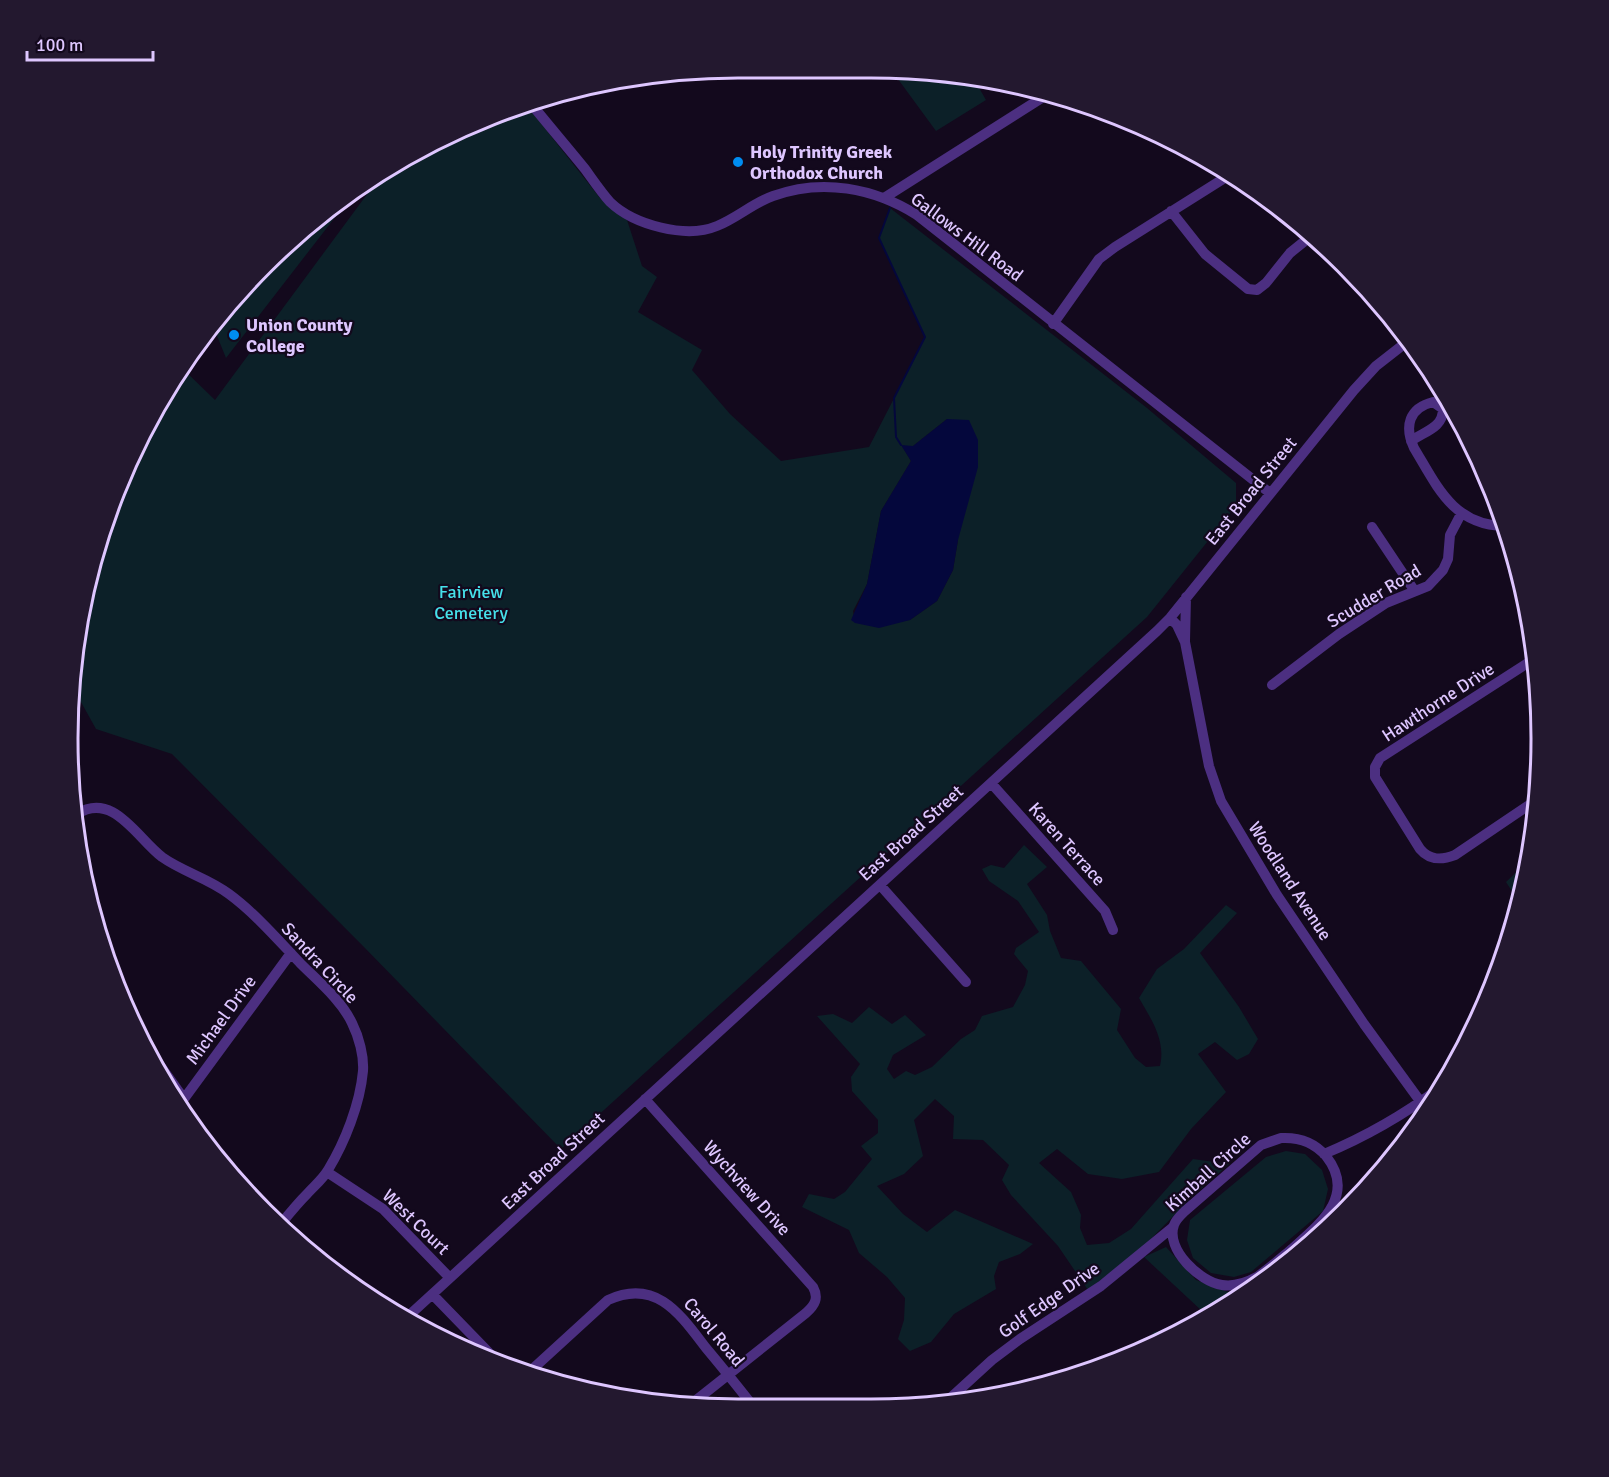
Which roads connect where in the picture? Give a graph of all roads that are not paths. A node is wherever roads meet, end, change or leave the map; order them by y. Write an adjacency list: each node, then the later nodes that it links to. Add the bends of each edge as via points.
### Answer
1 (1038, 100): 4 (street)
2 (536, 110): 4 (street, Gallows Hill Road, via 611,203 633,217 666,229 705,230 757,203 806,188 856,190)
3 (1222, 179): 5 (street)
4 (885, 198): 7 (street, Gallows Hill Road, via 917,215)
5 (1171, 211): 6 (street, via 1205,254 1248,289 1257,290 1266,283); 7 (street, via 1099,259)
6 (1305, 241)
7 (1053, 324): 10 (street, Gallows Hill Road)
8 (1402, 346): 10 (street, East Broad Street, via 1365,377)
9 (1411, 441): 11 (street, via 1439,489)
10 (1270, 493): 15 (street, East Broad Street)
11 (1461, 514): 12 (street); 14 (street, Scudder Road, via 1450,535 1443,570 1428,586)
12 (1496, 525)
13 (1372, 527): 14 (street)
14 (1414, 590): 19 (street, Scudder Road, via 1339,634)
15 (1186, 597): 16 (street, East Broad Street); 17 (street, Woodland Avenue)
16 (1170, 618): 17 (street, Woodland Avenue); 20 (street, East Broad Street)
17 (1185, 642): 29 (street, Woodland Avenue, via 1206,757 1221,801 1277,895)
18 (1526, 664): 21 (street, Hawthorne Drive, via 1380,758 1374,772 1420,849 1431,858 1455,855)
19 (1272, 685)
20 (991, 783): 23 (street, East Broad Street); 24 (street, Karen Terrace, via 1105,911)
21 (1527, 806)
22 (83, 812): 25 (street, Sandra Circle, via 95,808 118,814 173,865 231,895)
23 (880, 885): 26 (street); 28 (street, East Broad Street)
24 (1113, 930)
25 (291, 953): 27 (street, Michael Drive); 31 (street, Sandra Circle, via 340,1005 352,1023 362,1056 358,1099)
26 (966, 982)
27 (185, 1098)
28 (645, 1099): 35 (street, East Broad Street); 41 (street, Wychview Drive, via 817,1294 816,1302 806,1313)
29 (1421, 1103): 30 (street)
30 (1324, 1154): 32 (street, Kimball Circle, via 1336,1181 1336,1197); 34 (street, Kimball Circle, via 1306,1141 1291,1138 1261,1144 1185,1210)
31 (327, 1172): 33 (street, Sandra Circle); 35 (street, West Court, via 383,1209)
32 (1329, 1214)
33 (285, 1219)
34 (1173, 1227): 36 (street, Kimball Circle, via 1176,1246 1196,1274 1221,1285); 42 (street, Golf Edge Drive, via 1101,1286 992,1360)
35 (450, 1278): 37 (street, East Broad Street)
36 (1244, 1283)
37 (433, 1295): 38 (street, East Broad Street); 39 (street)
38 (412, 1313)
39 (485, 1349)
40 (534, 1366): 41 (street, Carol Road, via 608,1300 637,1293 660,1299 679,1313)
41 (728, 1374): 43 (street); 44 (street, Carol Road)
42 (956, 1393)
43 (698, 1398)
44 (748, 1399)

